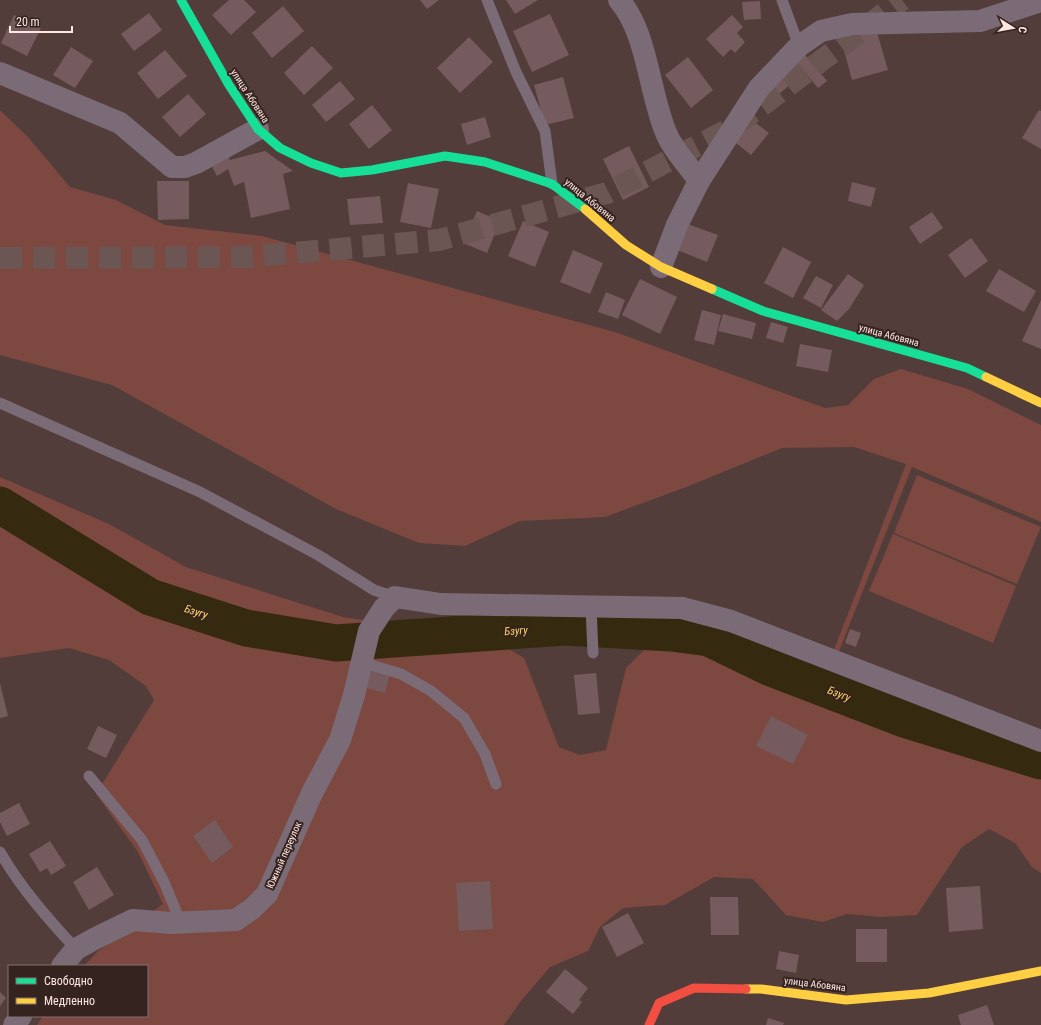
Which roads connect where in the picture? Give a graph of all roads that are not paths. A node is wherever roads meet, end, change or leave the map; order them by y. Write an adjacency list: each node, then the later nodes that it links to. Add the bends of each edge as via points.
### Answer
1 (181, 0): 8 (street, улица Абовяна, via 229,85)
2 (487, 0): 10 (lane, via 516,72 545,131)
3 (619, 0): 9 (street, via 627,9 646,60 667,136)
4 (782, 0): 6 (lane)
5 (1041, 1): 6 (street, via 980,21 852,24 821,31)
6 (799, 46): 9 (street, via 759,88)
7 (0, 73): 8 (street, via 120,123 172,167 185,167 196,163)
8 (258, 129): 10 (street, улица Абовяна, via 280,148 342,174 445,156 486,162)
9 (699, 181): 11 (street, via 677,225)
10 (552, 184): 11 (street, улица Абовяна, via 573,198 626,245)
11 (661, 266): 13 (street, улица Абовяна, via 763,311 966,368)
12 (0, 403): 14 (lane, via 200,492 318,556 374,590)
13 (1041, 403)
14 (395, 597): 15 (street, via 441,604); 17 (street, Южный переулок, via 384,608 369,631)
15 (591, 612): 16 (lane); 18 (street, via 682,608 731,621)
16 (593, 653)
17 (361, 660): 20 (lane, via 401,674 431,691 464,718 485,754); 22 (street, Южный переулок, via 354,695 340,740 309,800 267,894 236,920)
18 (1041, 740)
19 (89, 776): 22 (lane, via 142,840 164,882)
20 (496, 784)
21 (0, 852): 23 (lane, via 46,916)
22 (181, 923): 23 (street, Южный переулок, via 133,920)
23 (76, 949): 24 (street, Южный переулок)
24 (63, 965)
25 (1041, 971): 28 (street, улица Абовяна, via 929,993 846,1000 761,989 694,988 659,1003)
26 (20, 1017): 27 (street)
27 (14, 1025)
28 (649, 1025)

